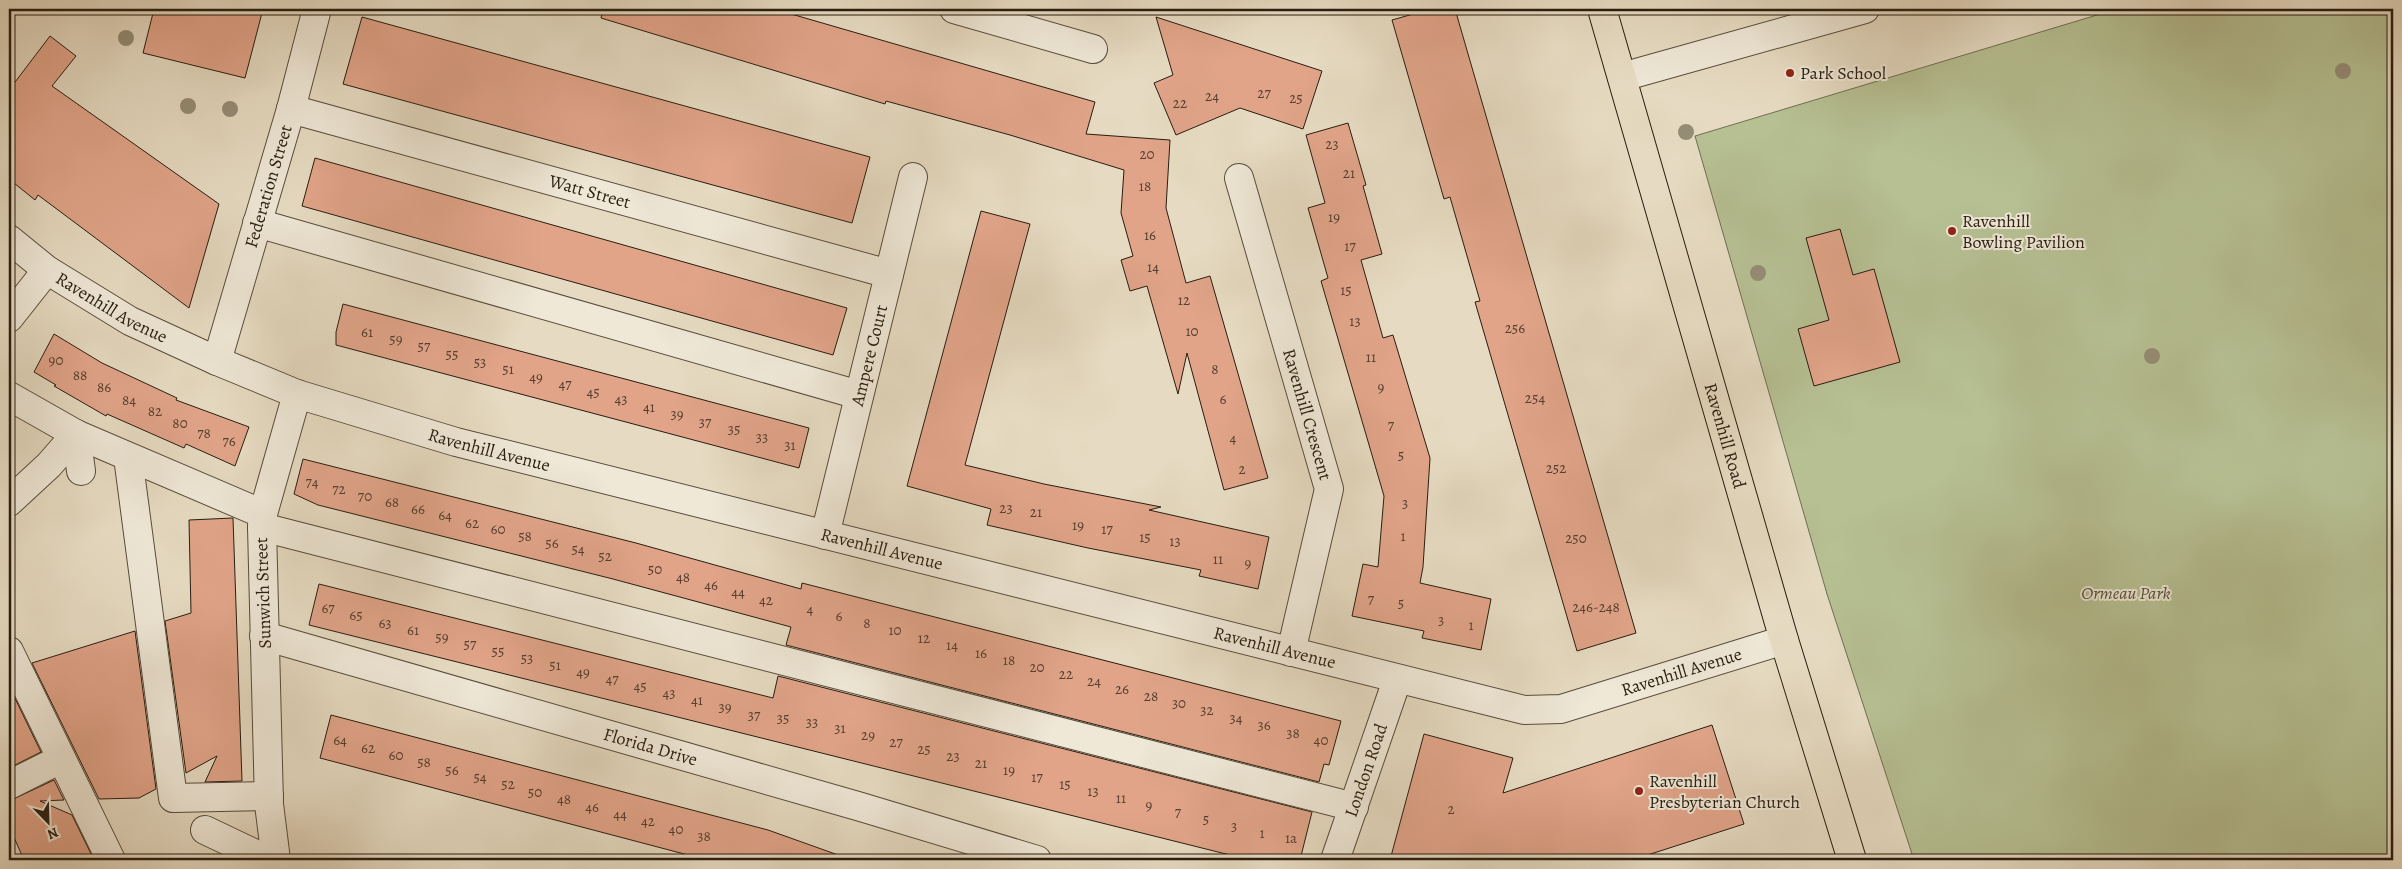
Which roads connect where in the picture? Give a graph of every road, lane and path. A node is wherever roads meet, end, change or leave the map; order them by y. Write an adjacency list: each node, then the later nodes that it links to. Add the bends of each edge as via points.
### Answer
1 (317, 9): 7 (street, Federation Street)
2 (954, 9): 5 (street)
3 (1602, 9): 6 (main road, Ravenhill Road)
4 (1865, 9): 6 (street)
5 (1093, 49)
6 (1622, 77): 26 (main road, Ravenhill Road)
7 (291, 109): 10 (street, Federation Street); 13 (street, Watt Street)
8 (913, 177): 13 (street, Ampere Court)
9 (1239, 178): 28 (street, Ravenhill Crescent, via 1329,489)
10 (257, 223): 15 (street, Federation Street); 17 (street)
11 (9, 239): 12 (street, Ravenhill Avenue)
12 (47, 270): 14 (street); 15 (street, Ravenhill Avenue, via 130,321)
13 (889, 274): 17 (street, Ampere Court)
14 (9, 318)
15 (217, 361): 16 (street, Ravenhill Avenue)
16 (297, 394): 23 (street, Sunwich Street); 24 (street, Ravenhill Avenue, via 456,442)
17 (859, 395): 24 (street, Ampere Court)
18 (9, 396): 19 (street)
19 (76, 434): 20 (street); 21 (street); 22 (street, via 49,466)
20 (128, 457): 23 (street); 32 (street, via 173,798)
21 (81, 471)
22 (9, 502)
23 (262, 521): 25 (street, Sunwich Street); 33 (street)
24 (824, 535): 28 (street, Ravenhill Avenue)
25 (264, 636): 32 (street, Sunwich Street); 38 (street, Florida Drive)
26 (1784, 640): 29 (street, Ravenhill Avenue, via 1561,709 1524,710); 40 (main road, Ravenhill Road)
27 (9, 651): 30 (street)
28 (1291, 652): 29 (street, Ravenhill Avenue)
29 (1397, 680): 33 (street, London Road)
30 (61, 759): 31 (street); 35 (street)
31 (9, 785)
32 (269, 796): 37 (street, Sunwich Street)
33 (1354, 806): 39 (street, London Road)
34 (205, 830): 36 (street)
35 (111, 860)
36 (268, 860)
37 (276, 860)
38 (1037, 860)
39 (1336, 860)
40 (1852, 860)

